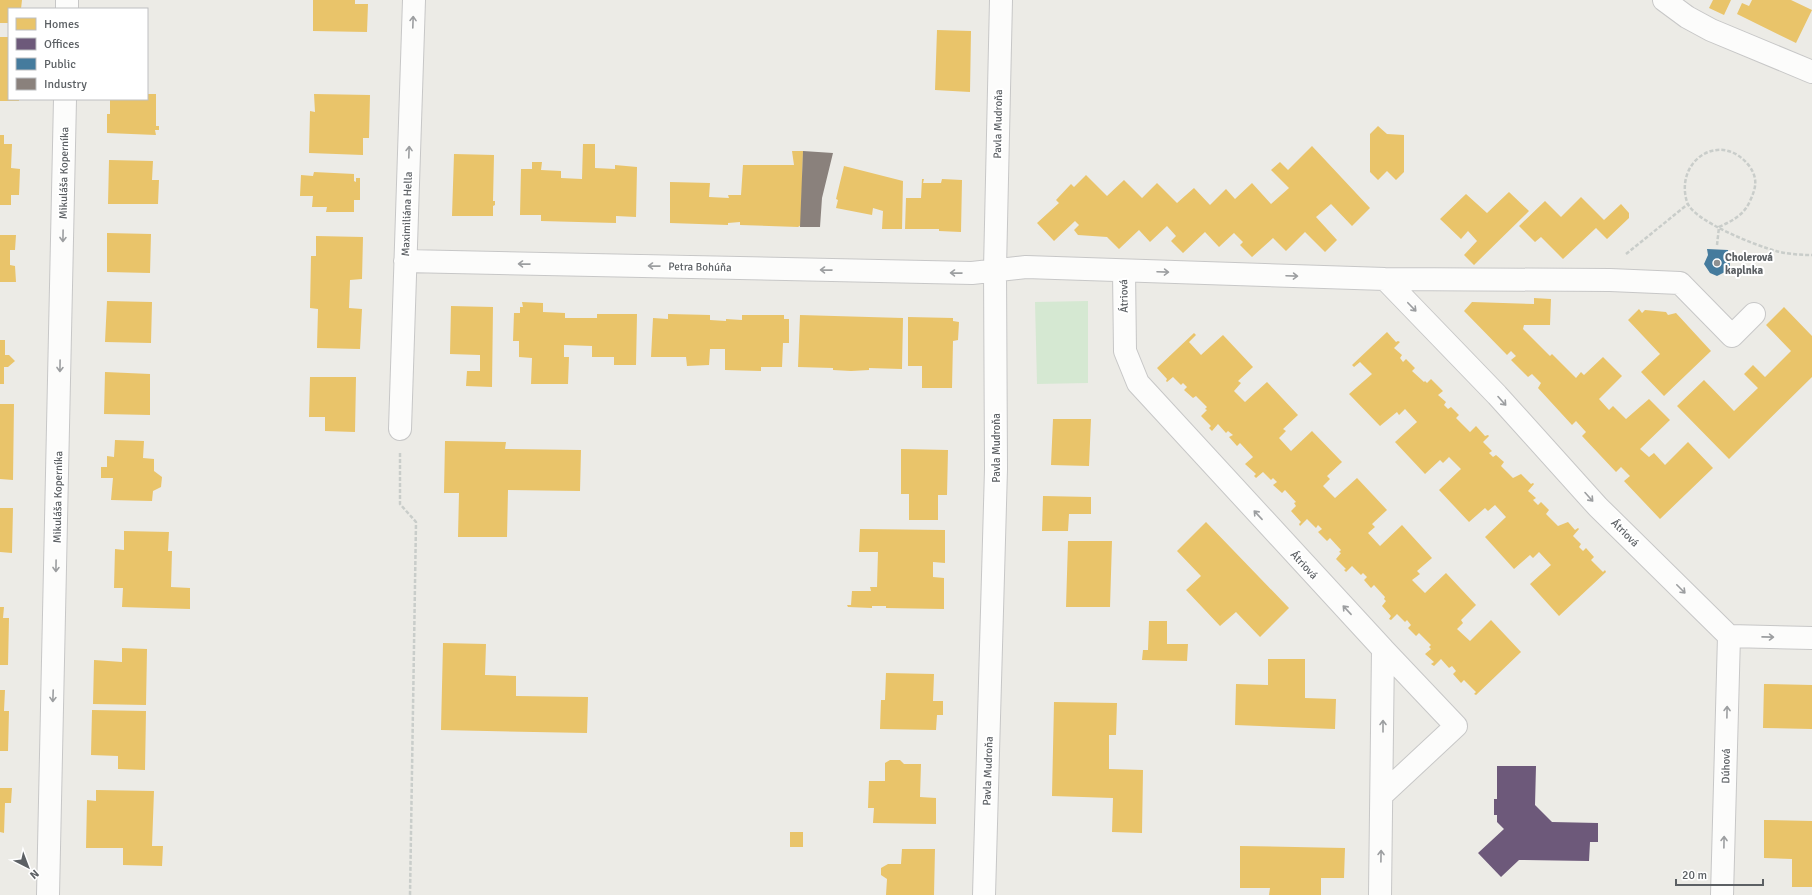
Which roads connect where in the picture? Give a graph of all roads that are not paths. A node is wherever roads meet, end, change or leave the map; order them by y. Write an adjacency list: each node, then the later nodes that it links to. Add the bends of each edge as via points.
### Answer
1 (414, 0): 6 (street, Maximiliána Hella, one-way to 1)
2 (1001, 0): 7 (street, Pavla Mudroňa)
3 (1664, 0): 4 (street, via 1711,30)
4 (1812, 72)
5 (66, 100): 16 (street, Mikuláša Koperníka, one-way to 16)
6 (405, 261): 7 (street, Petra Bohúňa, one-way to 6, via 972,273); 11 (street, Maximiliána Hella)
7 (995, 270): 8 (street, Átriová, via 1026,267); 17 (street, Pavla Mudroňa, via 996,469)
8 (1124, 271): 9 (street, Átriová, one-way to 9); 14 (street, Átriová, one-way to 8, via 1138,383 1125,351)
9 (1385, 279): 10 (street, Átriová, via 1610,280 1680,283 1732,336); 12 (street, Átriová, one-way to 12, via 1497,395 1598,507)
10 (1754, 314)
11 (400, 429)
12 (1728, 636): 13 (street, one-way to 13); 19 (street, Dúhová, one-way to 12)
13 (1812, 638)
14 (1383, 649): 15 (street, one-way to 14); 15 (street, Átriová, via 1456,726)
15 (1382, 795): 18 (street, one-way to 15)
16 (48, 895)
17 (984, 895)
18 (1380, 895)
19 (1722, 895)

